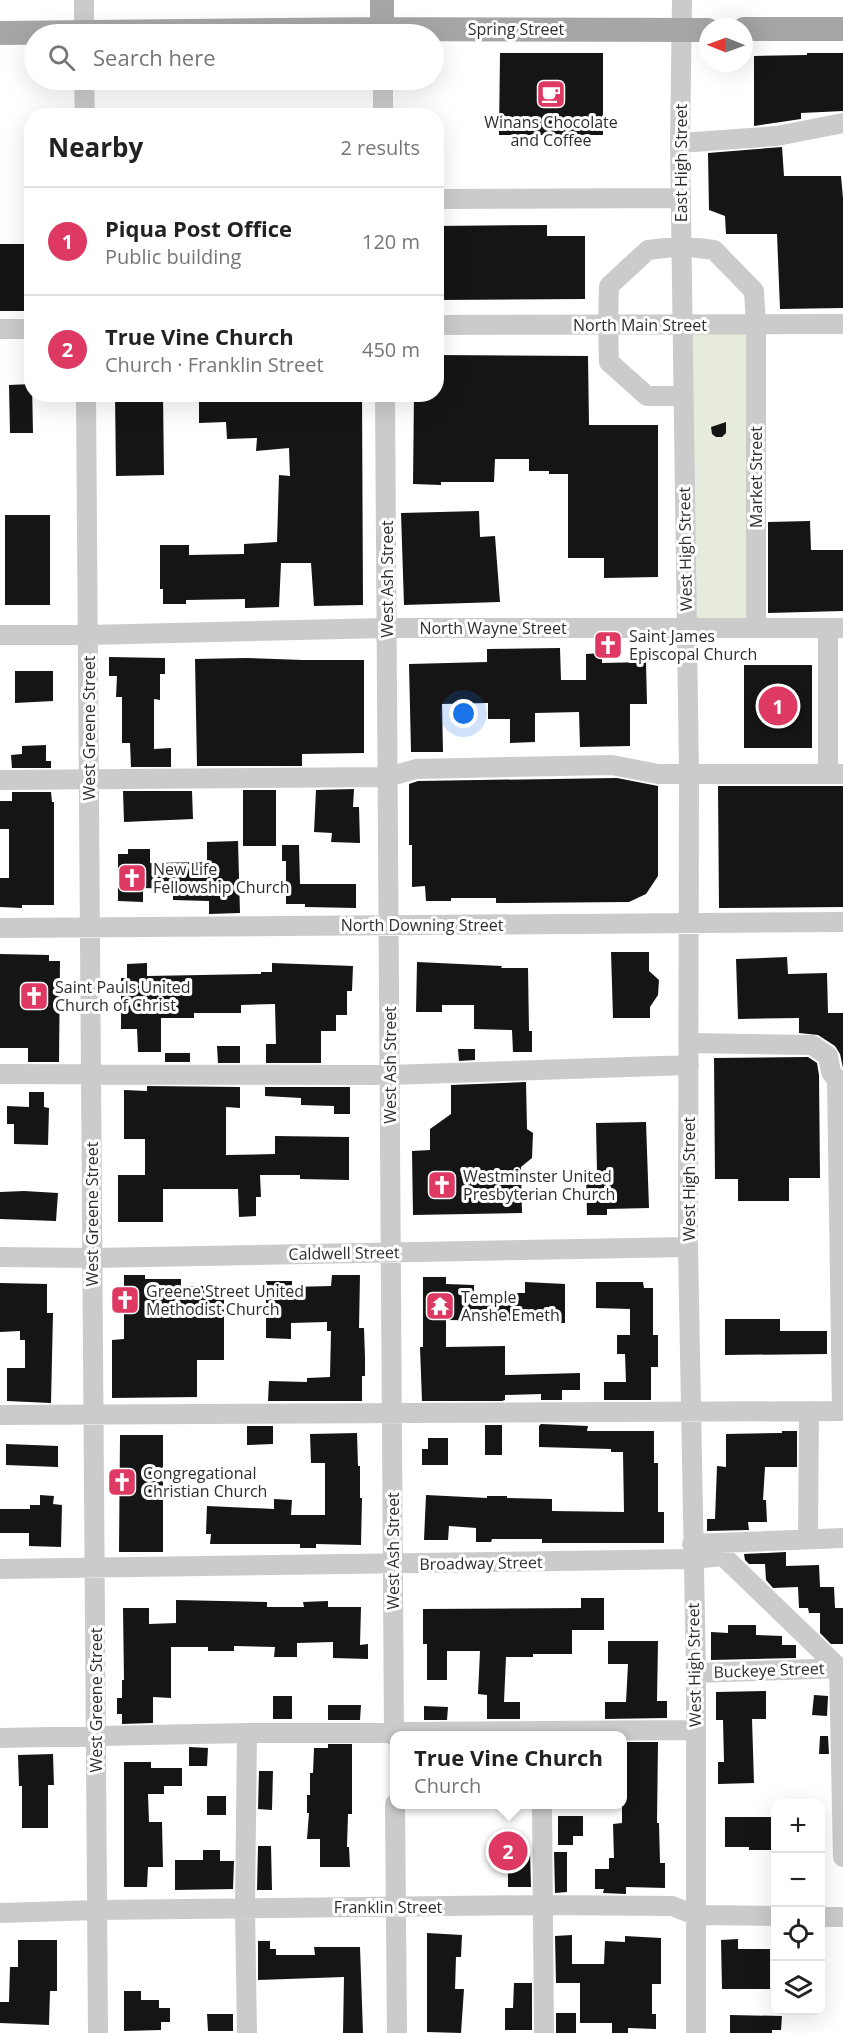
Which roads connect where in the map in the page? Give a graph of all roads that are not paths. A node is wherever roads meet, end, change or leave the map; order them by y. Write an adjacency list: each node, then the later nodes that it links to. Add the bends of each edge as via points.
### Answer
1 (84, 0): 4 (street)
2 (382, 0): 5 (main road)
3 (682, 0): 8 (street, East High Street)
4 (84, 24)
5 (382, 24)
6 (753, 29): 7 (main road)
7 (843, 29)
8 (682, 30): 9 (main road, Spring Street); 10 (main road, Spring Street); 18 (street, East High Street)
9 (699, 30)
10 (444, 32)
11 (0, 33): 12 (main road, Spring Street)
12 (24, 33)
13 (84, 90): 15 (street)
14 (383, 90): 16 (street)
15 (85, 108)
16 (383, 108)
17 (843, 123): 18 (street, via 777,136)
18 (680, 143): 19 (street, East High Street)
19 (681, 198): 20 (street); 21 (street, East High Street)
20 (444, 199)
21 (682, 246): 24 (street, Market Street, via 648,250 609,286); 25 (street, East High Street); 26 (street, Market Street, via 714,250 754,291)
22 (843, 324): 26 (street, North Main Street)
23 (444, 325): 24 (street, North Main Street)
24 (608, 325): 25 (street, North Main Street); 29 (street, Market Street, via 609,362 647,396)
25 (682, 325): 26 (street, North Main Street); 29 (street, West High Street)
26 (756, 326): 34 (street, Market Street)
27 (0, 329): 28 (street)
28 (24, 329)
29 (683, 396): 33 (street, West High Street)
30 (87, 402): 37 (street, West Greene Street)
31 (385, 402): 32 (street, West Ash Street)
32 (387, 628): 33 (street, North Wayne Street); 37 (street, North Wayne Street); 40 (street, West Ash Street)
33 (686, 628): 34 (street, North Wayne Street); 38 (street, West High Street)
34 (756, 628): 35 (street, North Wayne Street)
35 (835, 628): 39 (street)
36 (0, 635): 37 (street, North Wayne Street)
37 (88, 635): 42 (street, West Greene Street)
38 (689, 774): 39 (street); 40 (street, via 658,774 612,765 416,769); 44 (street, West High Street)
39 (836, 774)
40 (388, 777): 42 (street); 45 (street, West Ash Street)
41 (0, 780): 42 (street)
42 (89, 781): 46 (street, West Greene Street)
43 (843, 922): 44 (street, North Downing Street)
44 (690, 923): 45 (street, North Downing Street); 48 (street, West High Street)
45 (389, 925): 46 (street, North Downing Street); 52 (street, West Ash Street)
46 (90, 927): 47 (street, North Downing Street); 50 (street, West Greene Street)
47 (0, 928)
48 (689, 1043): 49 (street, West High Street); 53 (street, via 812,1045 828,1056 831,1072)
49 (689, 1065): 52 (street); 54 (street, West High Street)
50 (91, 1073): 51 (street); 52 (street); 57 (street, West Greene Street)
51 (0, 1074)
52 (390, 1075): 55 (street, West Ash Street)
53 (840, 1080): 59 (street)
54 (688, 1248): 55 (street, Caldwell Street); 60 (street, West High Street)
55 (391, 1252): 57 (street, Caldwell Street); 62 (street, West Ash Street)
56 (0, 1257): 57 (street, Caldwell Street)
57 (92, 1258): 61 (street, West Greene Street)
58 (809, 1411): 59 (street); 60 (street); 65 (street)
59 (842, 1411)
60 (691, 1413): 62 (street); 66 (street, West High Street)
61 (94, 1414): 62 (street); 63 (street); 68 (street, West Greene Street)
62 (393, 1414): 67 (street, West Ash Street)
63 (0, 1415)
64 (843, 1538): 65 (street)
65 (808, 1539): 66 (street)
66 (692, 1551): 67 (street, Broadway Street); 70 (street, Broadway Street, via 723,1556); 71 (street, West High Street)
67 (393, 1564): 68 (street, Broadway Street); 73 (street, West Ash Street)
68 (95, 1568): 69 (street, Broadway Street); 77 (street, West Greene Street)
69 (0, 1569)
70 (842, 1669): 71 (street, Buckeye Street); 81 (street)
71 (696, 1673): 72 (street, West High Street)
72 (696, 1730): 74 (street); 87 (street, West High Street)
73 (394, 1731)
74 (627, 1731)
75 (247, 1734): 76 (street); 77 (street); 84 (street)
76 (390, 1734)
77 (96, 1736): 78 (street); 85 (street, West Greene Street)
78 (0, 1738)
79 (395, 1809): 83 (street)
80 (542, 1809): 82 (street)
81 (843, 1857)
82 (542, 1905): 83 (street, Franklin Street); 87 (street, Franklin Street, via 672,1906); 94 (street)
83 (396, 1907): 84 (street, Franklin Street); 93 (street)
84 (245, 1908): 85 (street, Franklin Street); 92 (street)
85 (97, 1910): 86 (street, Franklin Street); 91 (street, West Greene Street)
86 (0, 1913)
87 (696, 1915): 88 (street, Franklin Street); 95 (street, West High Street)
88 (771, 1916)
89 (825, 1917): 90 (street)
90 (843, 1917)
91 (98, 2033)
92 (247, 2033)
93 (397, 2033)
94 (544, 2033)
95 (696, 2033)

